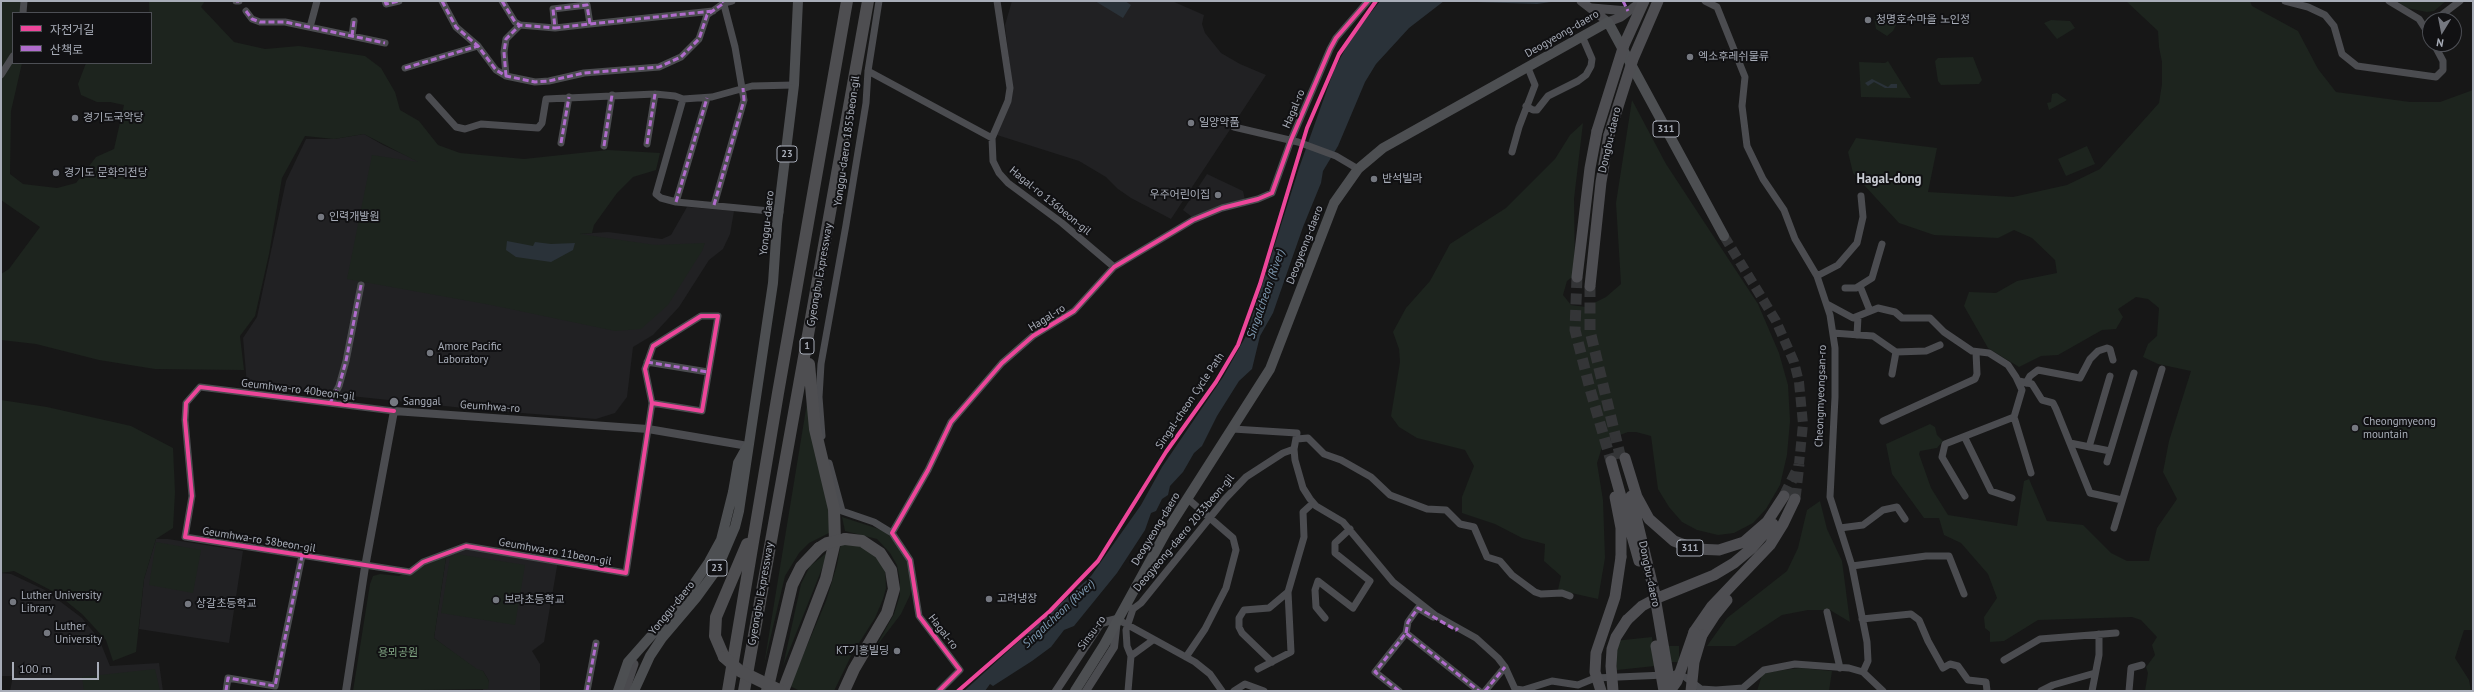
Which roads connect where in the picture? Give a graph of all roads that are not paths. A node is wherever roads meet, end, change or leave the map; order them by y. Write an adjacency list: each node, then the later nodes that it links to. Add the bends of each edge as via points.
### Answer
1 (24, 1): 27 (street)
2 (236, 1): 3 (street)
3 (239, 1)
4 (317, 1): 34 (street)
5 (385, 1): 6 (street, via 386,4)
6 (399, 1)
7 (442, 1): 39 (street, via 456,27)
8 (502, 1): 33 (street, via 515,22)
9 (732, 1): 22 (street)
10 (798, 1): 47 (main road, Yonggu-daero / 23)
11 (847, 1): 115 (highway, Gyeongbu Expressway / 1)
12 (868, 1): 80 (highway, Gyeongbu Expressway / 1)
13 (879, 1): 44 (street, Yonggu-daero 1855beon-gil)
14 (997, 1): 57 (street, Hagal-ro 136beon-gil, via 1010,88 1008,101)
15 (1368, 1): 58 (street, Hagal-ro, via 1336,38)
16 (1643, 1): 26 (main road, Deogyeong-daero); 72 (highway, Dongbu-daero, bridge, via 1624,45 1597,131)
17 (1658, 1): 74 (highway, Dongbu-daero, bridge, via 1633,59 1609,135 1601,182)
18 (1705, 1): 71 (street, Cheongmyeongsan-ro, via 1717,7 1745,77 1742,106 1746,146 1765,183 1784,210 1795,239)
19 (2286, 1): 40 (street, via 2325,15 2334,26 2342,54 2357,66 2436,77 2443,70 2443,61)
20 (2389, 1): 30 (street)
21 (2460, 1): 28 (street)
22 (723, 2): 25 (street); 48 (street)
23 (1586, 5): 26 (main road); 31 (main road)
24 (246, 11): 34 (street, via 252,19 260,22 285,22)
25 (713, 11): 32 (street); 46 (street, via 707,15 699,39 681,57 659,67 584,73 535,82)
26 (1628, 11): 31 (main road, Deogyeong-daero)
27 (23, 12)
28 (2446, 12)
29 (354, 21): 36 (street)
30 (2422, 21)
31 (1608, 22): 37 (main road, Deogyeong-daero); 68 (main road, 311)
32 (590, 24): 35 (street); 35 (street, via 587,4 553,9)
33 (520, 25): 35 (street); 46 (street, via 506,39)
34 (310, 28): 36 (street)
35 (556, 28)
36 (352, 36): 38 (street)
37 (1582, 36): 43 (main road, Deogyeong-daero); 55 (street, via 1592,59 1586,75 1548,96 1537,110)
38 (385, 42)
39 (478, 46): 42 (street); 46 (street, via 496,70)
40 (2438, 52)
41 (12, 58): 45 (street)
42 (405, 68)
43 (1528, 68): 55 (street, via 1535,82); 63 (main road, Deogyeong-daero, via 1402,136)
44 (868, 70): 57 (street); 124 (street, Yonggu-daero 1855beon-gil, via 866,103 821,364 819,397 821,429 842,512 874,522)
45 (1, 75)
46 (506, 76)
47 (794, 85): 48 (street); 67 (main road, Yonggu-daero / 23)
48 (743, 88): 53 (street); 66 (street, via 744,100)
49 (655, 94): 50 (street); 54 (street, via 675,96); 60 (street)
50 (612, 95): 52 (street); 61 (street)
51 (429, 97): 52 (street, via 456,127 465,129 481,124 538,128 542,122 546,99)
52 (569, 98): 59 (street)
53 (707, 98): 54 (street); 65 (street)
54 (683, 100): 65 (street, via 656,194)
55 (1526, 106): 62 (street)
56 (1234, 127): 58 (street)
57 (992, 138): 70 (street, Hagal-ro 136beon-gil, via 993,161 1008,183 1062,223)
58 (1288, 139): 63 (street, via 1336,156); 70 (street, Hagal-ro, via 1272,193 1192,220)
59 (561, 143)
60 (646, 144)
61 (604, 146)
62 (1512, 152)
63 (1358, 169): 101 (main road, Deogyeong-daero, via 1340,192 1327,218 1270,369)
64 (1861, 196): 71 (street, via 1863,213 1858,243 1838,265)
65 (676, 202): 66 (street)
66 (714, 205): 67 (street)
67 (780, 212): 105 (main road, Yonggu-daero / 23, via 773,283)
68 (1724, 236)
69 (1882, 244): 75 (street, via 1873,275)
70 (1114, 267): 124 (street, Hagal-ro, via 1074,311 1033,336 1002,363 951,422 928,470)
71 (1817, 276): 77 (street, Cheongmyeongsan-ro)
72 (1577, 277)
73 (361, 285): 95 (street, via 346,361 339,386)
74 (1590, 286)
75 (1860, 286): 76 (street); 78 (street)
76 (1845, 288)
77 (1827, 304): 79 (street, via 1846,316); 81 (street, Cheongmyeongsan-ro)
78 (1870, 312): 79 (street); 85 (street, via 1878,308 1895,312 1902,318 1930,318 1944,332)
79 (1858, 317): 82 (street)
80 (810, 328): 166 (highway, Gyeongbu Expressway / 1); 168 (highway, via 811,406 834,509 835,541 826,579)
81 (1834, 333): 82 (street); 121 (street, Cheongmyeongsan-ro, via 1835,397 1829,486 1832,510)
82 (1857, 335): 84 (street, via 1874,336)
83 (1940, 345): 84 (street, via 1926,351)
84 (1896, 352): 91 (street)
85 (1976, 352): 93 (street, via 1989,353 2010,368); 99 (street, via 1975,379)
86 (2113, 360): 93 (street, via 2110,349 2107,348 2096,353 2080,378 2038,370)
87 (647, 362): 89 (street); 89 (street, via 656,342 701,316 718,316); 96 (street, via 645,369)
88 (2162, 369): 117 (street)
89 (708, 372): 96 (street, via 702,411)
90 (2134, 373): 108 (street)
91 (1892, 374)
92 (2110, 376): 106 (street)
93 (2022, 382): 98 (street, via 2022,392); 104 (street, via 2032,384 2042,400 2053,403)
94 (200, 387): 95 (street, Geumhwa-ro 40beon-gil); 125 (street, Geumhwa-ro 58beon-gil, via 186,403 186,447 192,496 185,536)
95 (330, 403): 97 (street, Geumhwa-ro 40beon-gil)
96 (652, 403): 100 (street)
97 (394, 411): 100 (street, Geumhwa-ro); 127 (street)
98 (2014, 417): 102 (street); 111 (street)
99 (1882, 421)
100 (648, 429): 105 (street, Geumhwa-ro); 127 (street, Geumhwa-ro 11beon-gil, via 626,573 466,546 429,559 410,572)
101 (1234, 429): 103 (street, via 1296,432); 116 (main road, Deogyeong-daero)
102 (1965, 438): 112 (street, via 1946,443 1941,452); 114 (street, via 1991,491)
103 (1297, 439): 107 (street); 131 (street, via 1308,438 1324,454 1341,460 1371,477 1390,495 1427,509 1446,510 1460,524 1474,527 1487,557 1500,561 1512,575 1535,592 1562,593)
104 (2070, 443): 106 (street); 117 (street, via 2090,493)
105 (748, 446): 149 (main road, Yonggu-daero / 23, via 738,464 721,540 682,601 656,628); 164 (main road, Yonggu-daero / 23, via 739,511 722,559 707,585 650,656)
106 (2089, 447): 108 (street)
107 (1294, 449): 118 (street, via 1303,488); 119 (street, Deogyeong-daero 2033beon-gil, via 1283,453 1246,477)
108 (2110, 451): 110 (street)
109 (1616, 460): 113 (highway, 311, via 1649,519 1674,541 1695,550 1719,550 1744,542); 129 (highway, Dongbu-daero); 180 (highway, bridge, via 1622,557 1615,597 1596,653 1595,672)
110 (2107, 462)
111 (2031, 473)
112 (1965, 496)
113 (1791, 498): 129 (highway, via 1769,529 1743,556 1714,574); 141 (highway, via 1787,525 1772,551)
114 (2012, 498)
115 (760, 499): 165 (highway, Gyeongbu Expressway / 1); 168 (highway, bridge, via 742,557 721,601 716,617 715,636 724,657 740,671)
116 (1188, 499): 119 (street); 132 (main road, Deogyeong-daero)
117 (2122, 500): 122 (street)
118 (1313, 503): 123 (street, via 1337,517); 128 (street, via 1303,512 1304,537)
119 (1211, 517): 132 (street, Deogyeong-daero 2033beon-gil, via 1141,603); 146 (street, via 1235,540 1236,554 1226,588 1205,630)
120 (1905, 519): 121 (street, via 1896,507 1883,510 1863,525)
121 (1840, 528): 126 (street, Cheongmyeongsan-ro)
122 (2114, 528)
123 (1350, 529): 134 (street, via 1335,543 1335,553 1370,581 1353,608 1318,581 1315,590 1316,607); 138 (street, via 1393,582)
124 (892, 533): 170 (street, Hagal-ro, via 910,560 919,616 960,670)
125 (302, 556): 127 (street, Geumhwa-ro 58beon-gil); 159 (street, via 275,686 228,678)
126 (1852, 566): 130 (street, via 1926,556 1949,556); 136 (street, Cheongmyeongsan-ro)
127 (365, 567): 160 (street)
128 (1288, 592): 148 (street, via 1291,652); 148 (street, via 1269,608 1244,610 1239,618 1242,633)
129 (1652, 594): 181 (highway, bridge, via 1631,615 1616,637 1611,666); 182 (highway, Dongbu-daero, bridge); 183 (highway, Dongbu-daero, bridge)
130 (1964, 594)
131 (1570, 596)
132 (1129, 607): 135 (main road, Deogyeong-daero); 137 (street, Deogyeong-daero 2033beon-gil)
133 (1828, 612): 152 (street)
134 (1325, 618)
135 (1117, 619): 137 (street); 156 (main road, Sinsu-ro, via 1097,643); 156 (street, Deogyeong-daero, via 1114,647); 171 (street, via 1101,623)
136 (1862, 619): 154 (street, Cheongmyeongsan-ro, via 1868,655); 186 (street, via 1908,613 1914,615 1943,668 1950,664 1958,666 1968,680 1986,682)
137 (1127, 627): 143 (street); 145 (street, Deogyeong-daero 2033beon-gil, via 1127,646)
138 (1458, 628): 139 (street, via 1456,630 1418,608 1408,622); 151 (street, via 1476,638)
139 (1406, 633): 177 (street, via 1375,672); 178 (street)
140 (2116, 633): 142 (street)
141 (1698, 634): 183 (highway, bridge); 184 (highway, bridge)
142 (2099, 634): 147 (street, via 2040,639); 155 (street)
143 (1153, 640): 145 (street); 146 (street)
144 (596, 643): 161 (street)
145 (1131, 656): 173 (street, Deogyeong-daero 2033beon-gil)
146 (1186, 657): 174 (street, via 1206,671)
147 (2004, 660)
148 (1272, 662): 153 (street)
149 (631, 663): 162 (main road); 163 (main road, Yonggu-daero / 23)
150 (2142, 665): 189 (street, via 2131,668)
151 (1505, 667): 157 (street, via 1515,689 1552,681); 179 (street)
152 (1840, 668): 154 (street); 158 (street, via 1803,664 1771,668 1761,672)
153 (1258, 669)
154 (1863, 672): 185 (street)
155 (2095, 673): 187 (street, via 2053,684); 188 (street)
156 (1078, 687): 172 (main road, Sinsu-ro)
157 (1578, 688): 158 (street, via 1596,678 1676,674 1705,690)
158 (1748, 688)
159 (226, 691)
160 (346, 691)
161 (587, 691)
162 (618, 691)
163 (625, 691)
164 (634, 691)
165 (728, 691)
166 (744, 691)
167 (767, 691): 169 (highway, bridge, via 792,585 801,567 819,548 827,543 845,539 862,541 880,553 891,570 894,589 887,613 859,659)
168 (782, 691)
169 (844, 691)
170 (939, 691)
171 (1056, 691)
172 (1067, 691)
173 (1128, 691)
174 (1222, 691)
175 (1234, 691): 176 (street, via 1245,684)
176 (1264, 691)
177 (1399, 691)
178 (1479, 691)
179 (1485, 691)
180 (1601, 691)
181 (1614, 691)
182 (1664, 691)
183 (1671, 691)
184 (1691, 691)
185 (1883, 691)
186 (1987, 691)
187 (2042, 691)
188 (2092, 691)
189 (2129, 691)

